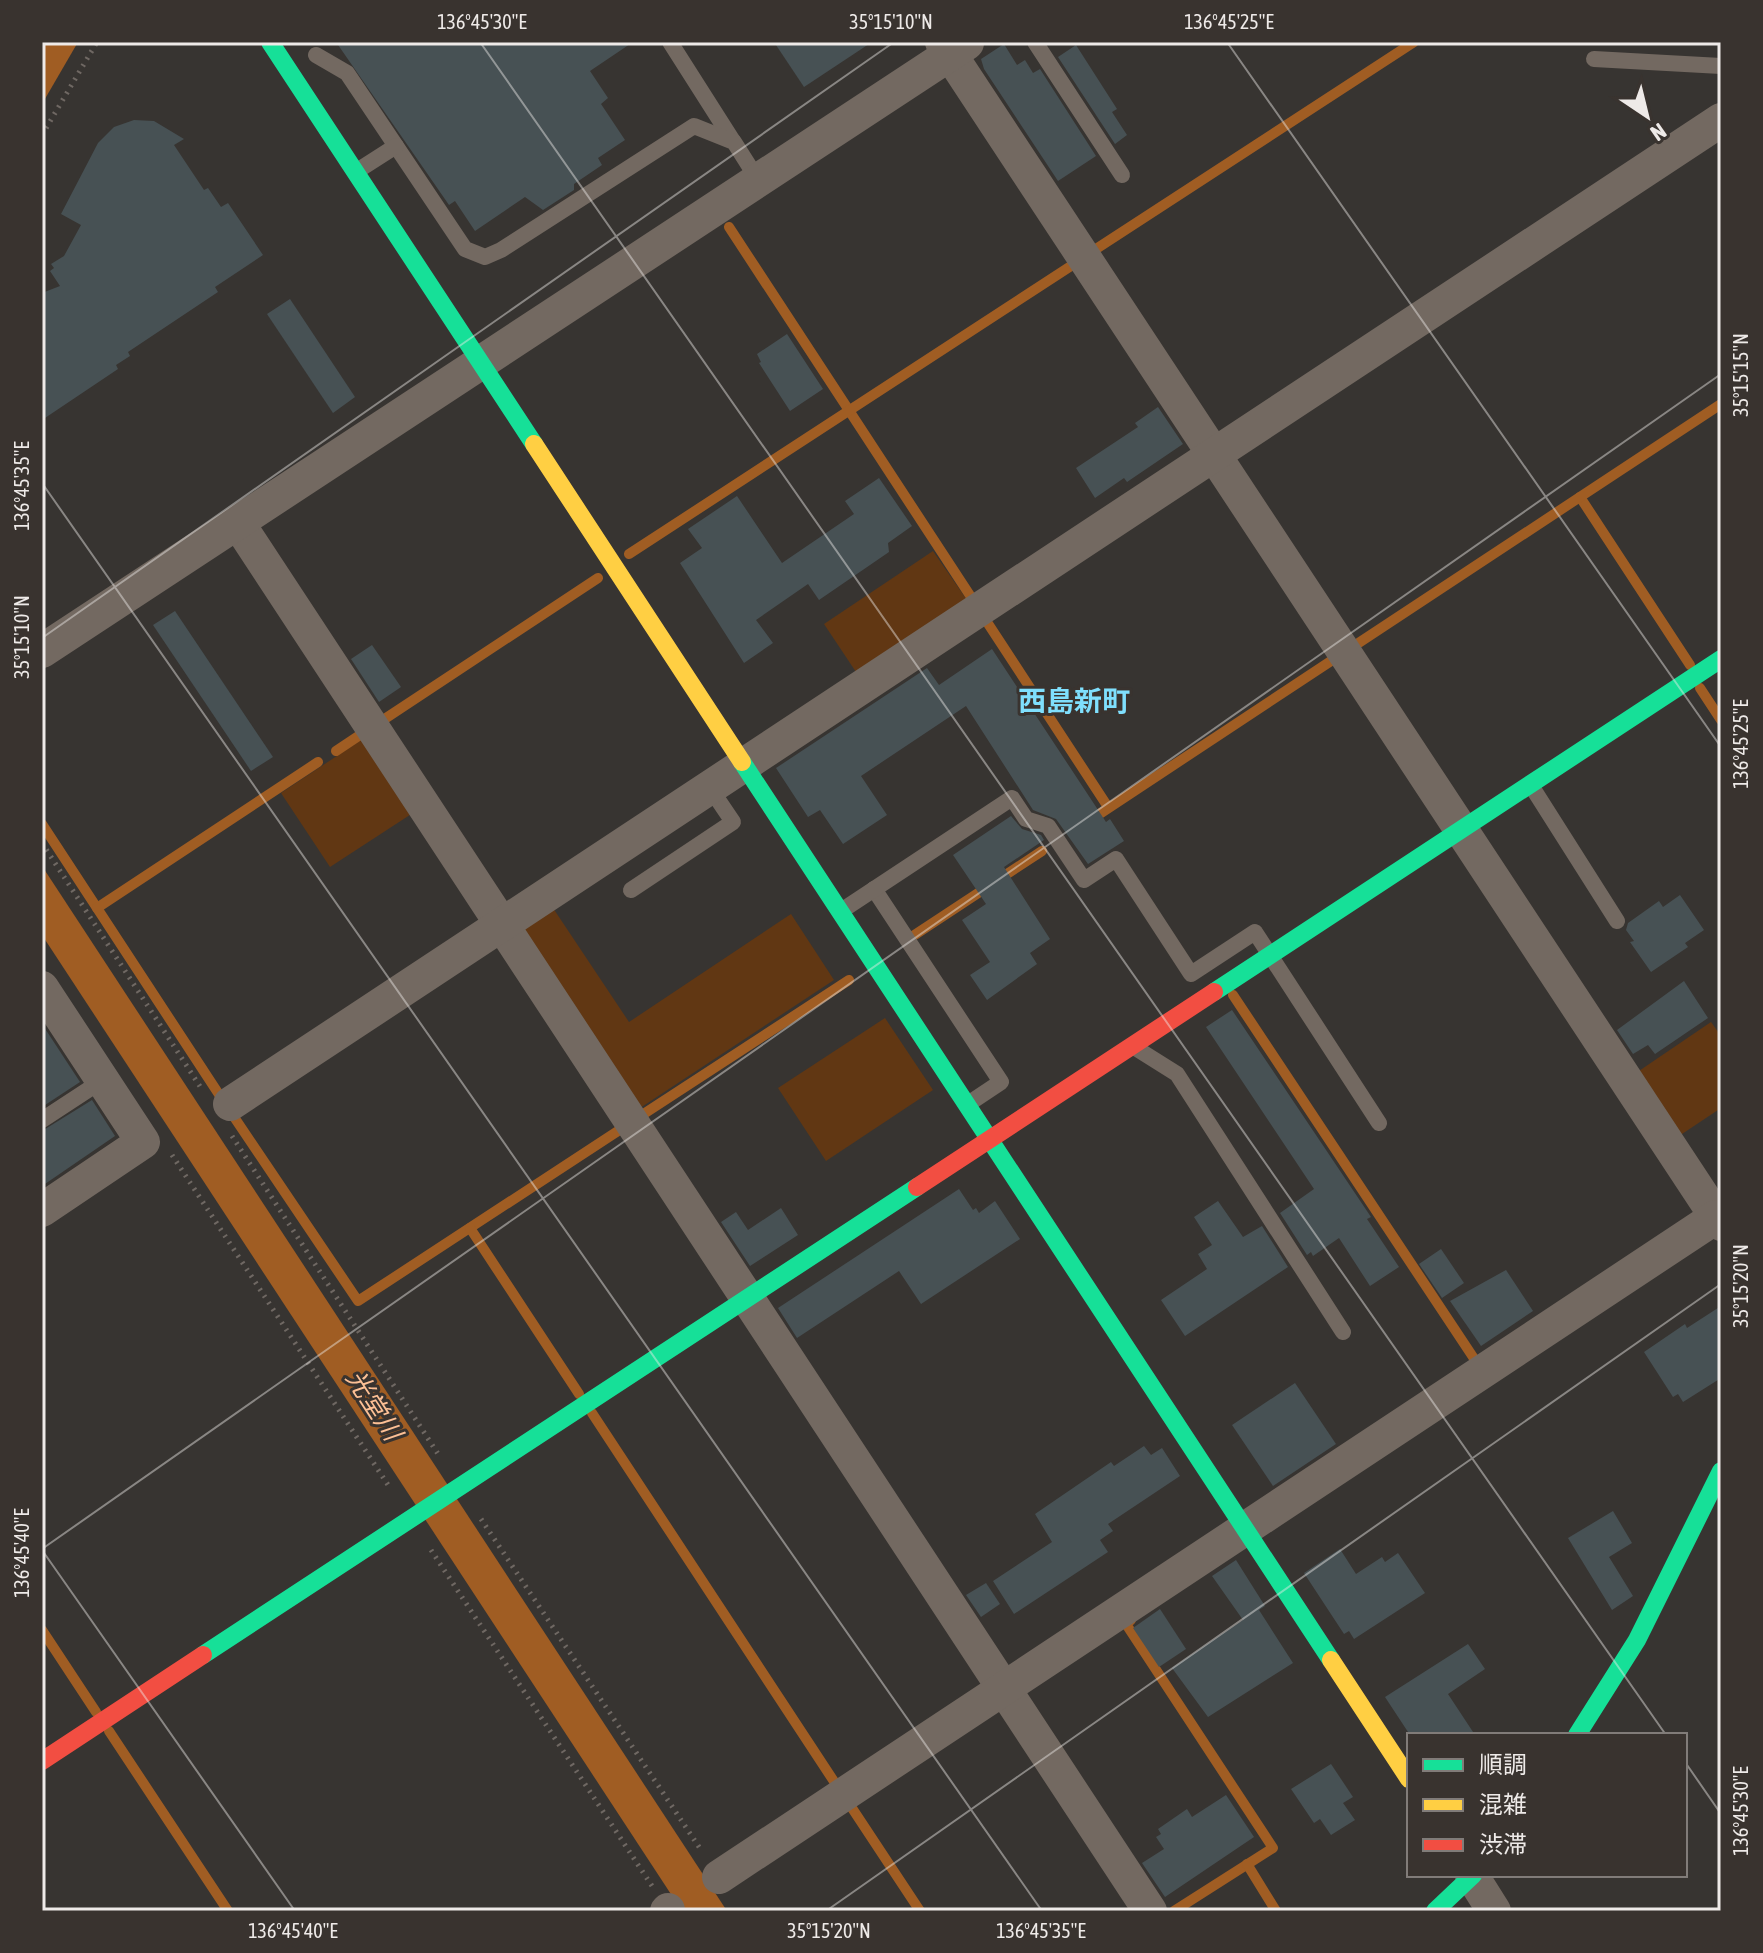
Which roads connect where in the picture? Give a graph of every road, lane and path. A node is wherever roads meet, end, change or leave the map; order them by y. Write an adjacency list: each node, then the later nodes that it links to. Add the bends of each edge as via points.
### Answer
1 (97, 42): 10 (path)
2 (270, 42): 13 (street)
3 (670, 42): 11 (lane)
4 (1035, 42): 14 (lane)
5 (953, 46): 15 (street); 17 (street)
6 (316, 55): 12 (lane, via 347,73)
7 (1594, 59): 8 (lane)
8 (1721, 66)
9 (1721, 120): 17 (street)
10 (42, 135)
11 (734, 142): 12 (lane, via 694,126 485,257 465,249); 15 (lane)
12 (396, 146): 13 (lane)
13 (355, 173): 16 (street)
14 (1122, 175)
15 (758, 180): 16 (street)
16 (480, 364): 18 (street); 21 (street)
17 (1214, 455): 21 (street); 24 (street)
18 (238, 523): 19 (street); 30 (street)
19 (42, 651)
20 (1721, 659): 22 (street)
21 (744, 766): 23 (street); 28 (street)
22 (1530, 785): 24 (street); 29 (lane)
23 (710, 788): 27 (lane, via 733,822); 30 (street)
24 (1461, 830): 31 (street); 41 (street)
25 (42, 843): 36 (path)
26 (874, 889): 28 (lane); 31 (lane, via 1012,798 1026,819 1048,826 1084,880 1116,859 1191,974 1255,932); 35 (lane, via 1001,1082)
27 (631, 890)
28 (840, 912): 35 (street)
29 (1617, 921)
30 (502, 925): 36 (street); 42 (street)
31 (1270, 956): 33 (street); 38 (lane)
32 (48, 1011): 34 (street)
33 (1132, 1046): 39 (street); 43 (lane, via 1177,1074)
34 (103, 1080): 37 (lane); 40 (street, via 143,1142)
35 (966, 1105): 39 (street)
36 (221, 1110): 45 (path)
37 (42, 1120)
38 (1379, 1123)
39 (990, 1140): 42 (street); 46 (street)
40 (42, 1210)
41 (1718, 1220): 46 (street)
42 (748, 1299): 45 (street); 47 (street)
43 (1343, 1332)
44 (1721, 1471): 48 (street, via 1654,1611)
45 (460, 1488): 49 (street); 51 (path)
46 (1246, 1530): 47 (street); 50 (street)
47 (1004, 1689): 51 (street); 54 (street)
48 (1579, 1733)
49 (42, 1761)
50 (1407, 1776)
51 (719, 1877)
52 (1470, 1877): 55 (street)
53 (1473, 1877): 56 (street)
54 (1150, 1911)
55 (1435, 1911)
56 (1494, 1911)

